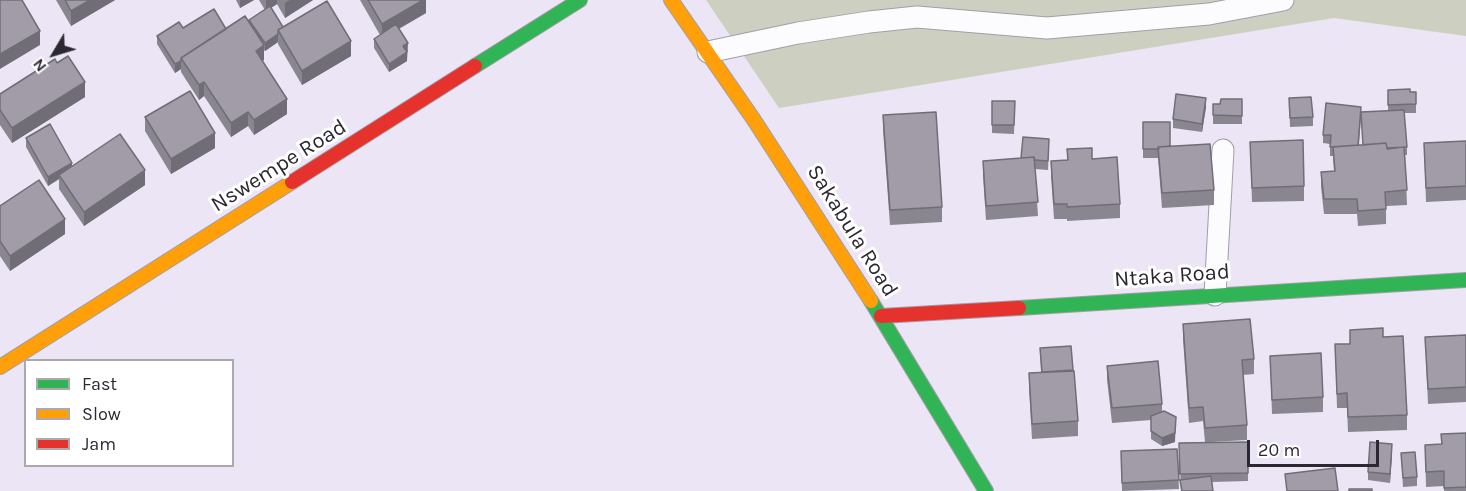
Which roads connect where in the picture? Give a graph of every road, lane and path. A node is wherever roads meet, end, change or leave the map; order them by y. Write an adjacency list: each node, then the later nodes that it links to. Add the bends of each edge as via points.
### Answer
1 (580, 0): 9 (street, Nswempe Road)
2 (671, 0): 4 (street, Sakabula Road)
3 (1283, 0): 4 (lane, via 1209,14 1047,28 917,17 798,33)
4 (708, 52): 8 (street, Sakabula Road)
5 (1223, 150): 7 (lane)
6 (1466, 280): 7 (street, Ntaka Road)
7 (1215, 295): 8 (street, Ntaka Road)
8 (881, 316): 10 (street, Sakabula Road)
9 (0, 366)
10 (986, 491)

